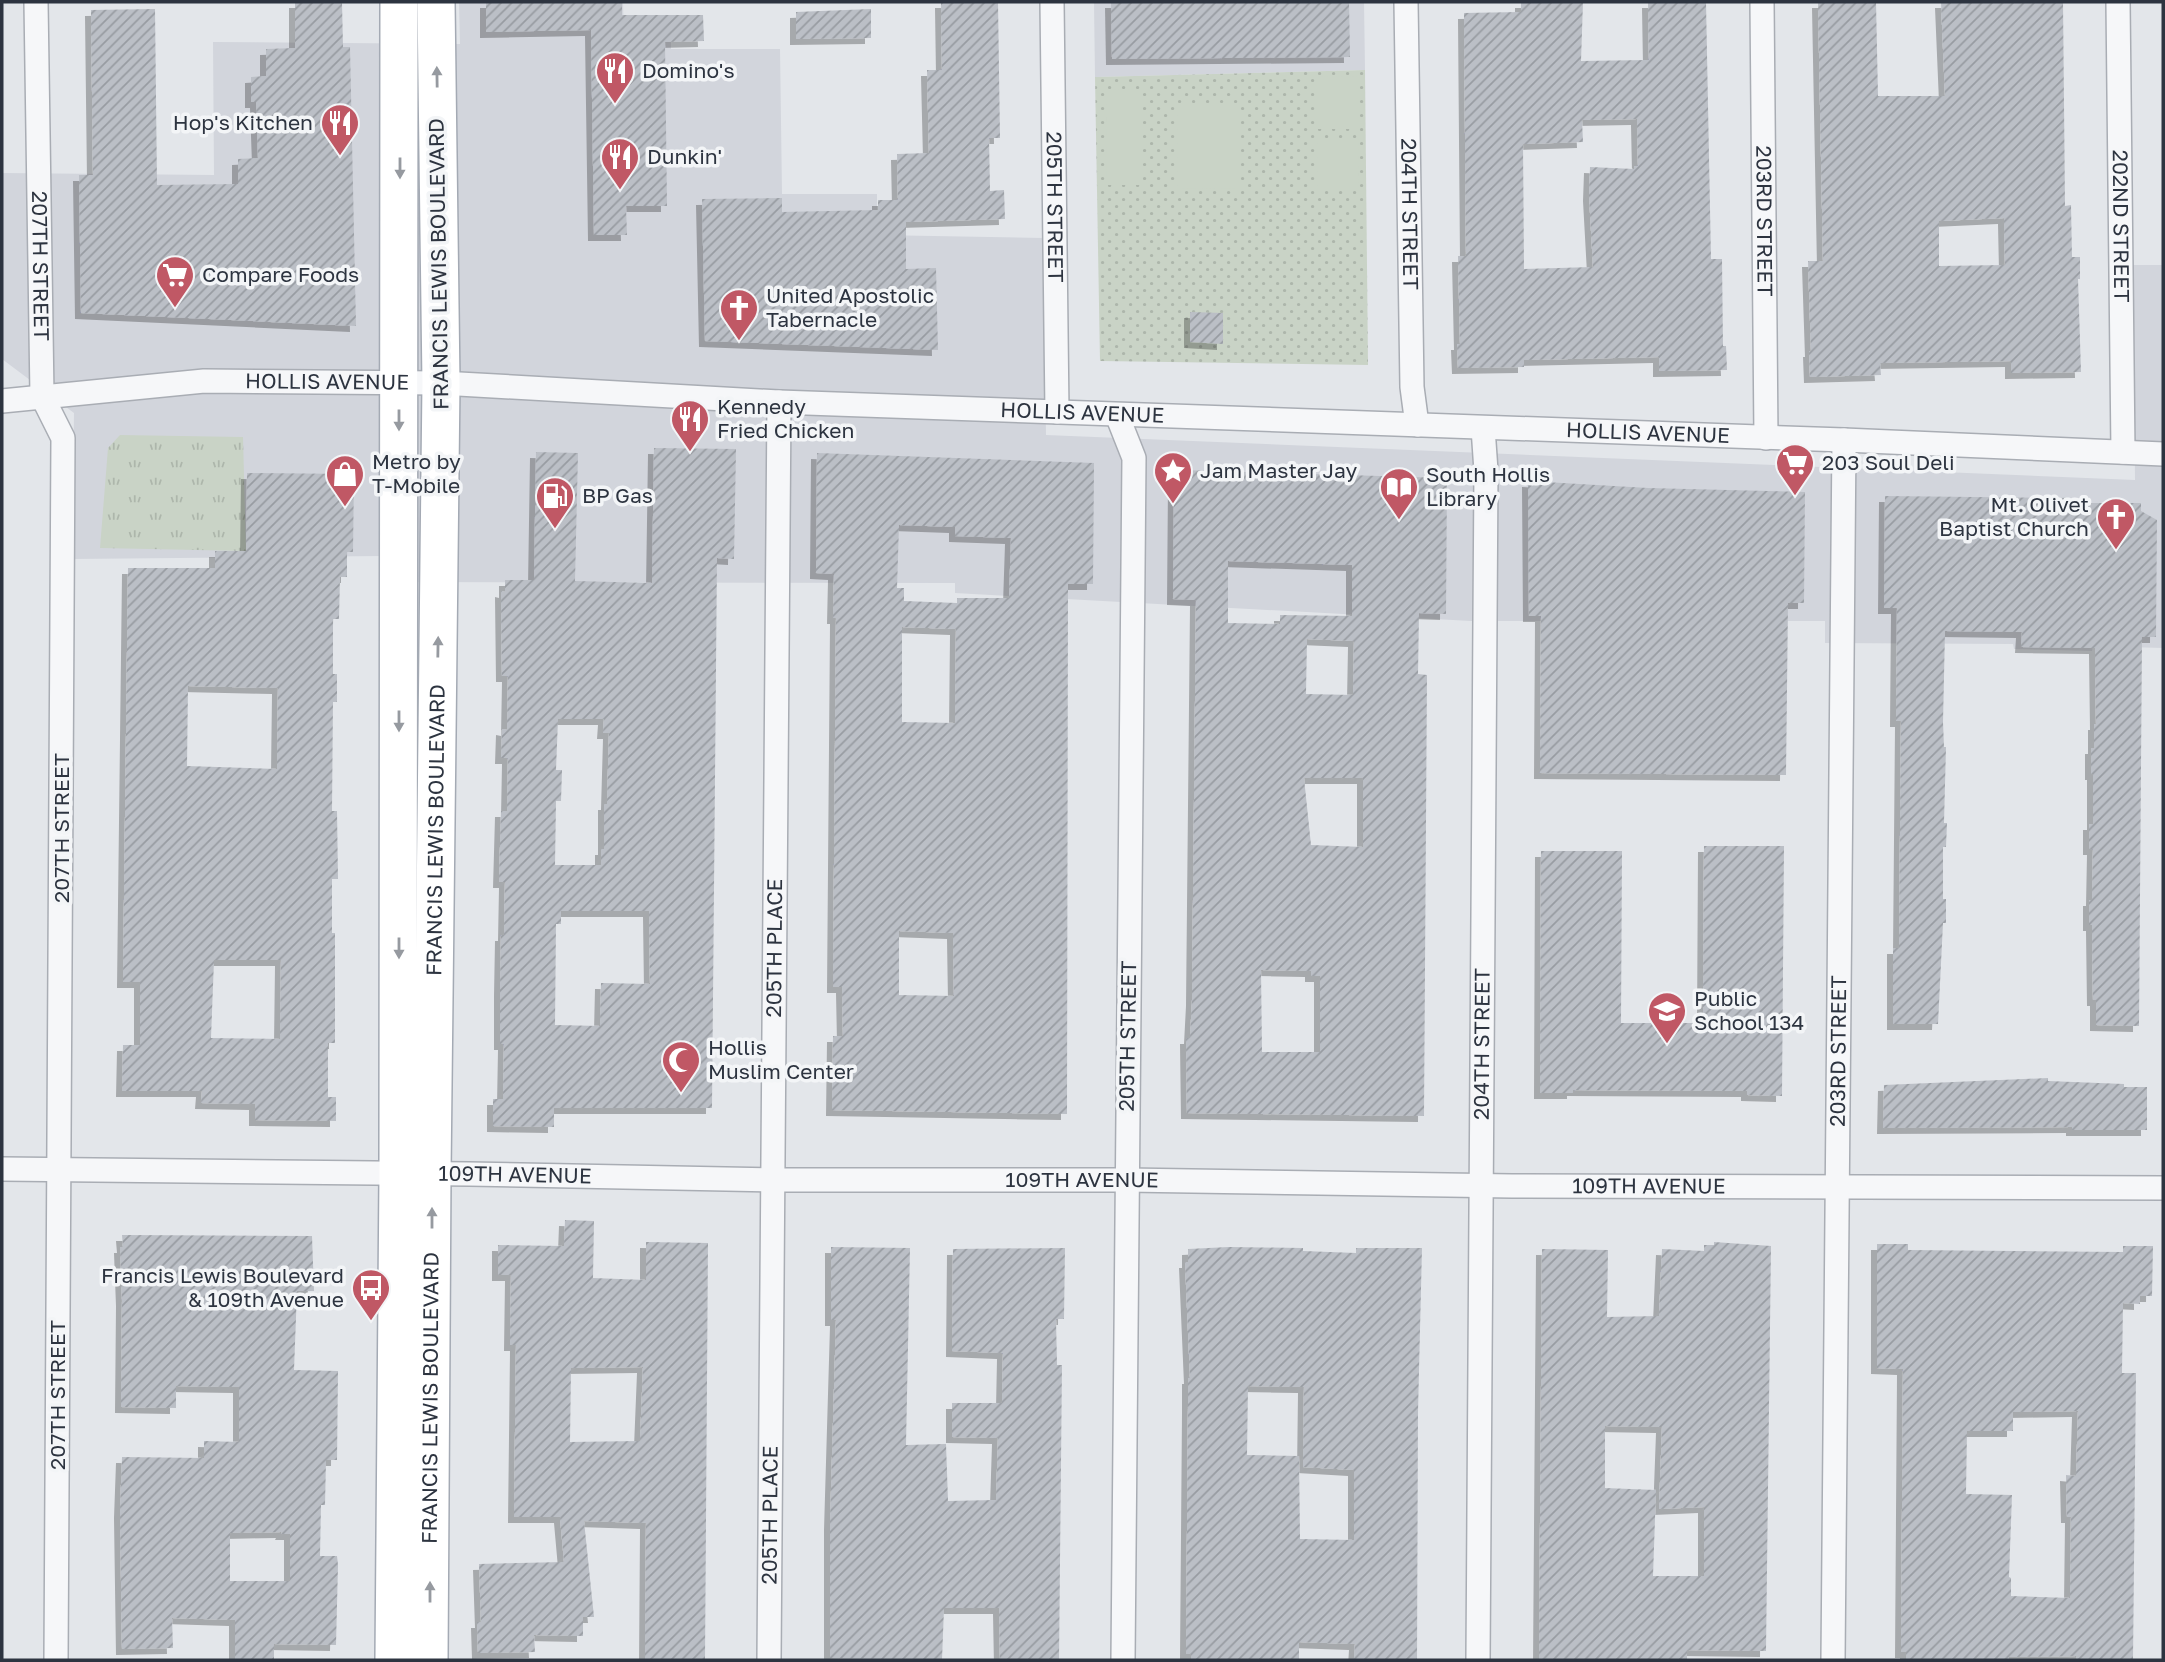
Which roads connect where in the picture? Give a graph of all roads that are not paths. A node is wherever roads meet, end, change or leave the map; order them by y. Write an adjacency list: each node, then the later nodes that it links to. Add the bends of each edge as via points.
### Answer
1 (36, 2): 11 (street, 207TH STREET)
2 (399, 2): 8 (main road, FRANCIS LEWIS BOULEVARD, one-way to 8)
3 (436, 2): 9 (main road, FRANCIS LEWIS BOULEVARD, one-way to 3)
4 (1052, 2): 13 (street, 205TH STREET)
5 (1406, 2): 15 (street, 204TH STREET, via 1412,387)
6 (1762, 2): 17 (street, 203RD STREET)
7 (2118, 2): 19 (street, 202ND STREET)
8 (400, 383): 9 (street, HOLLIS AVENUE); 11 (street, HOLLIS AVENUE, via 204,381); 23 (main road, FRANCIS LEWIS BOULEVARD, one-way to 23)
9 (441, 383): 12 (street, HOLLIS AVENUE); 23 (main road, FRANCIS LEWIS BOULEVARD, one-way to 9)
10 (6, 395): 11 (street, HOLLIS AVENUE)
11 (42, 396): 22 (street, 207TH STREET, via 63,438)
12 (779, 402): 13 (street, HOLLIS AVENUE); 24 (street, 205TH PLACE)
13 (1057, 412): 14 (street, HOLLIS AVENUE)
14 (1117, 415): 15 (street, HOLLIS AVENUE); 25 (street, 205TH STREET, via 1134,458)
15 (1417, 425): 16 (street, HOLLIS AVENUE)
16 (1483, 428): 17 (street, HOLLIS AVENUE); 26 (street, 204TH STREET)
17 (1766, 438): 18 (street, HOLLIS AVENUE)
18 (1844, 440): 19 (street, HOLLIS AVENUE); 27 (street, 203RD STREET)
19 (2123, 452): 20 (street, HOLLIS AVENUE)
20 (2163, 454)
21 (2, 1169): 22 (street, 109TH AVENUE)
22 (60, 1169): 23 (street, 109TH AVENUE); 29 (street, 207TH STREET)
23 (415, 1173): 24 (street, 109TH AVENUE); 30 (main road, FRANCIS LEWIS BOULEVARD); 31 (main road, FRANCIS LEWIS BOULEVARD, one-way to 23)
24 (772, 1180): 25 (street, 109TH AVENUE); 32 (street, 205TH PLACE)
25 (1127, 1180): 26 (street, 109TH AVENUE); 33 (street, 205TH STREET)
26 (1482, 1185): 27 (street, 109TH AVENUE); 34 (street, 204TH STREET)
27 (1837, 1186): 28 (street, 109TH AVENUE); 35 (street, 203RD STREET)
28 (2163, 1188)
29 (56, 1660)
30 (394, 1660)
31 (429, 1660)
32 (769, 1660)
33 (1123, 1660)
34 (1478, 1660)
35 (1833, 1660)

